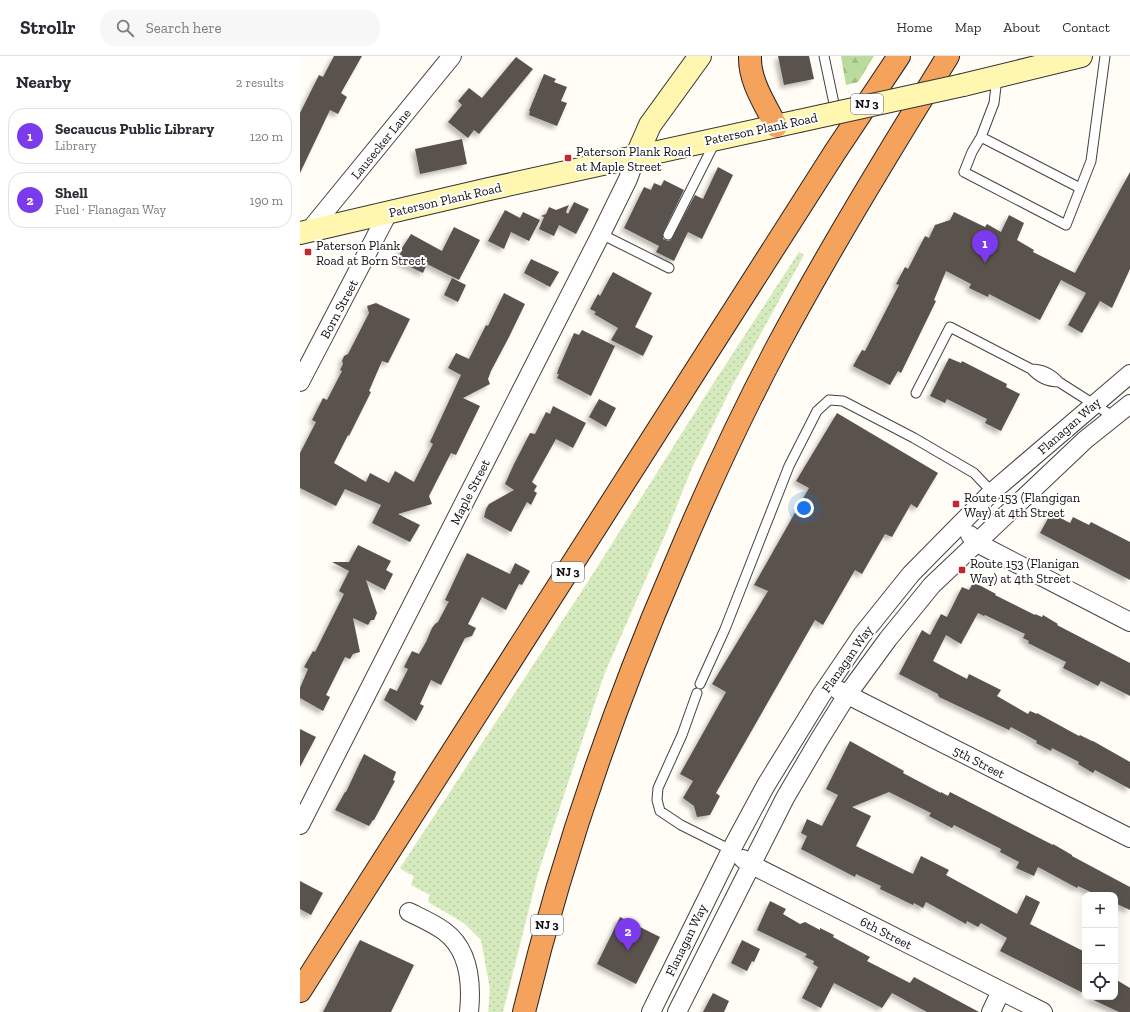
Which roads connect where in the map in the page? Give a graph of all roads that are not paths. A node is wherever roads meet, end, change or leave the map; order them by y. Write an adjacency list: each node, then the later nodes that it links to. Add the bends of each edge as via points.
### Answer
1 (452, 56): 19 (street, Lausecker Lane)
2 (700, 56): 16 (main road, via 650,125)
3 (750, 56): 12 (highway, via 752,77)
4 (824, 56): 11 (lane)
5 (887, 56): 15 (highway, NJ 3)
6 (899, 56): 15 (highway, NJ 3)
7 (948, 56): 51 (highway, NJ 3, via 816,276 745,410 699,508 653,616 607,738 563,870)
8 (1082, 56): 10 (main road, Paterson Plank Road)
9 (1105, 56): 17 (lane, via 1091,161)
10 (997, 78): 11 (main road, Paterson Plank Road, bridge); 13 (lane, via 994,103)
11 (836, 113): 12 (main road, Paterson Plank Road, bridge)
12 (776, 126): 14 (main road, Paterson Plank Road)
13 (981, 137): 17 (lane); 17 (lane, via 964,172 1066,225)
14 (716, 139): 16 (main road, Paterson Plank Road); 21 (lane)
15 (835, 152): 48 (highway, NJ 3)
16 (636, 157): 18 (main road, Paterson Plank Road); 20 (street, Maple Street)
17 (1080, 188)
18 (388, 213): 19 (main road, Paterson Plank Road); 24 (street, Born Street)
19 (304, 232)
20 (601, 234): 22 (lane); 41 (street, Maple Street)
21 (668, 235)
22 (669, 268)
23 (1128, 379): 26 (street, Flanagan Way)
24 (300, 382)
25 (916, 393): 26 (lane, via 950,327 1031,369 1042,369 1054,375 1059,382)
26 (1095, 404): 28 (lane); 29 (street, Flanagan Way)
27 (1130, 404): 28 (street, Flanagan Way)
28 (1114, 417): 31 (street, Flanagan Way, via 1085,440)
29 (992, 492): 30 (street, Flanagan Way); 35 (lane, via 974,473 914,438 843,402 829,400 817,411 789,466 725,629)
30 (959, 524): 31 (street); 32 (street, Flanagan Way, via 911,574)
31 (977, 543): 33 (street, Flanagan Way, via 932,585); 34 (street)
32 (888, 603): 33 (street); 36 (street, Flanagan Way, via 862,635)
33 (906, 618): 38 (street, Flanagan Way)
34 (1130, 622)
35 (700, 684)
36 (828, 685): 38 (street, 5th Street); 39 (street, Flanagan Way)
37 (697, 693): 43 (lane, via 682,736 658,788 657,800 660,811 681,825)
38 (847, 696): 40 (street, Flanagan Way); 42 (street, 5th Street)
39 (780, 761): 40 (street); 43 (street, Flanagan Way)
40 (801, 772): 44 (street, Flanagan Way, via 785,798)
41 (300, 825)
42 (1130, 838)
43 (731, 850): 44 (street, 6th Street); 46 (street, Flanagan Way)
44 (752, 865): 47 (street, Flanagan Way); 49 (street, 6th Street)
45 (409, 912): 50 (street, via 444,931 459,947 465,957 470,981)
46 (688, 937): 47 (street); 52 (street, Flanagan Way)
47 (709, 949): 53 (street, Flanagan Way)
48 (300, 991)
49 (1001, 991): 54 (street); 55 (street, 6th Street)
50 (469, 1012)
51 (524, 1012)
52 (651, 1012)
53 (677, 1012)
54 (990, 1012)
55 (1044, 1012)

